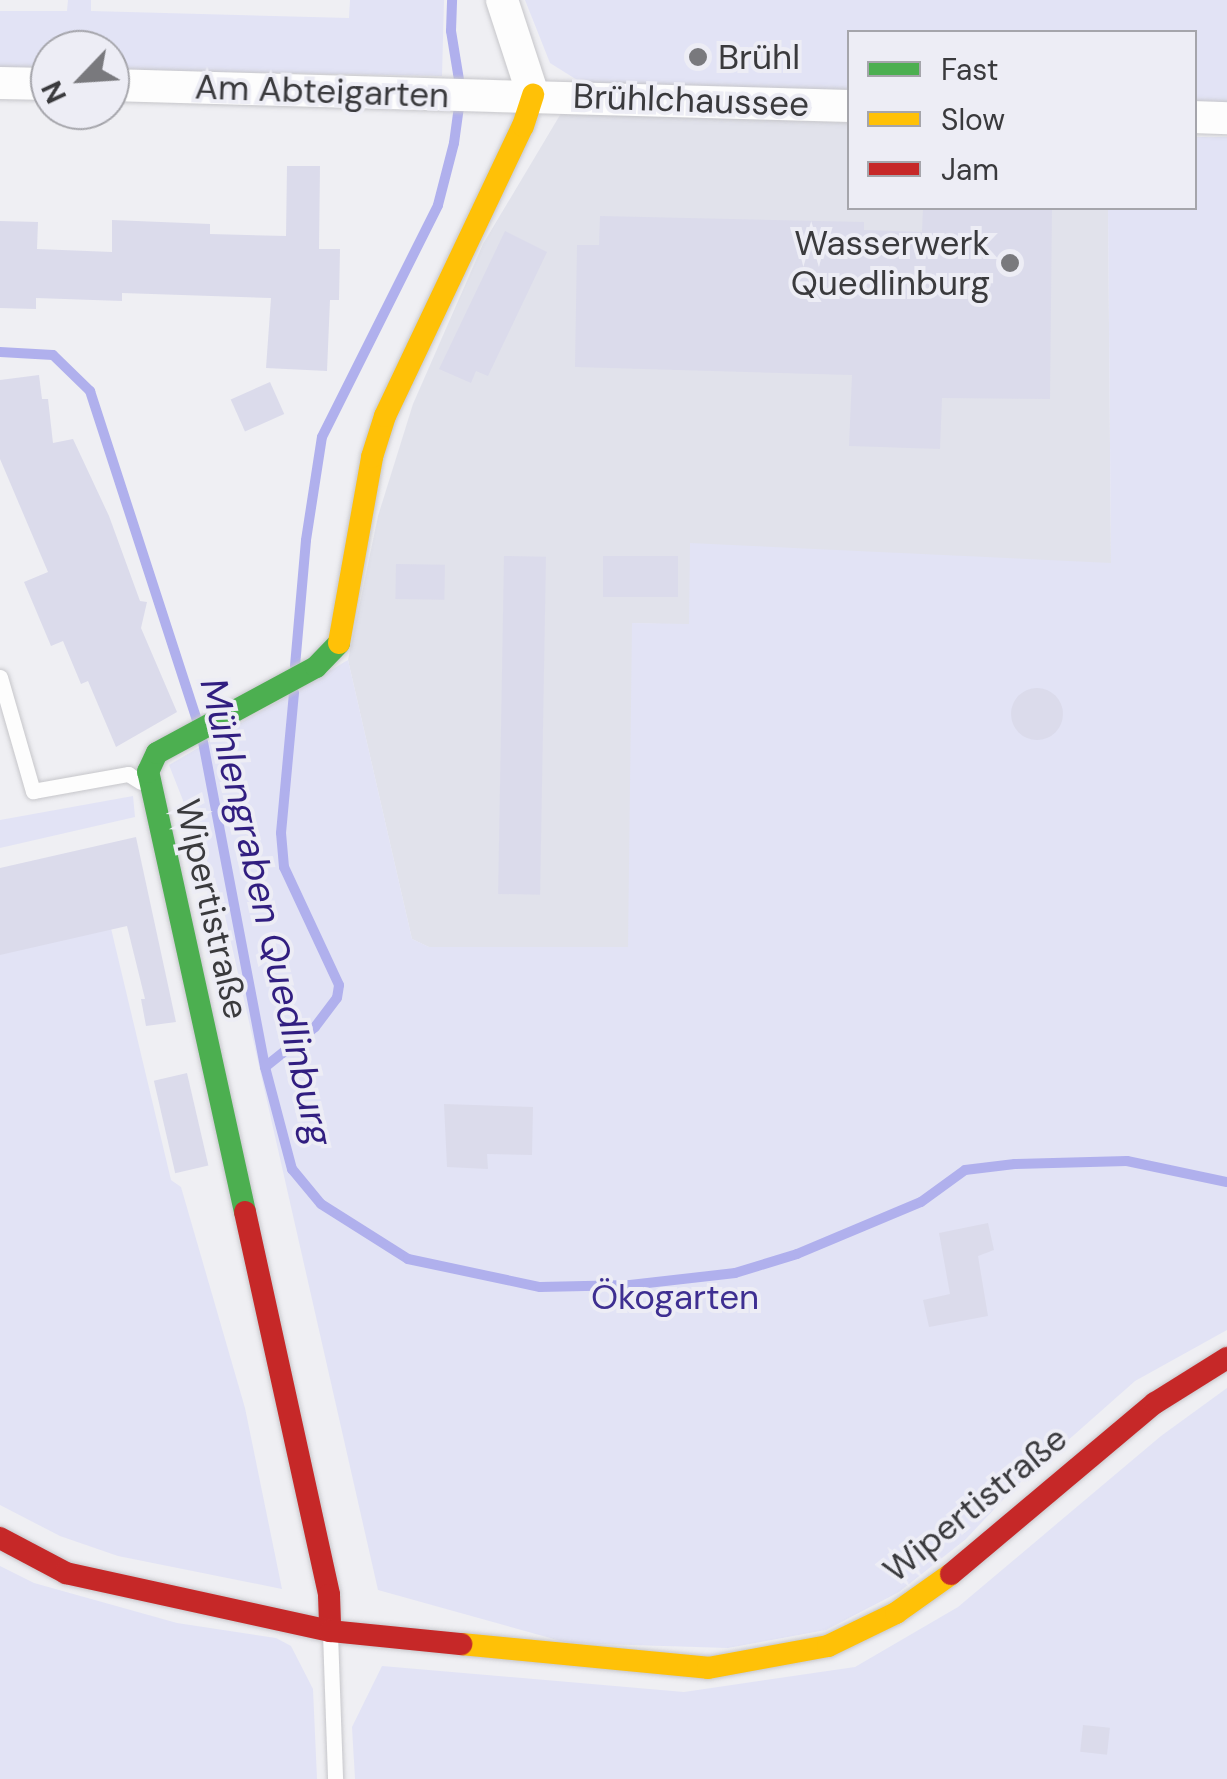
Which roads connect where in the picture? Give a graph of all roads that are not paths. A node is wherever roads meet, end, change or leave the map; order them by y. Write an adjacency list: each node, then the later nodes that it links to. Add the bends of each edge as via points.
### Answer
1 (502, 0): 5 (street)
2 (0, 83): 3 (street)
3 (30, 84)
4 (130, 86): 5 (street, Am Abteigarten)
5 (533, 95): 6 (street, Brühlchaussee); 10 (street, Wipertistraße, via 385,416 338,649 154,758)
6 (847, 106)
7 (1197, 117): 8 (street)
8 (1227, 118)
9 (0, 678): 10 (lane, via 33,791 128,774)
10 (149, 787): 13 (street, Wipertistraße, via 329,1596)
11 (1227, 1358): 13 (street, Wipertistraße, via 1155,1403 896,1613 828,1646 708,1668)
12 (0, 1538): 13 (street, Wipertistraße, via 66,1573)
13 (330, 1631): 14 (lane)
14 (335, 1779)

